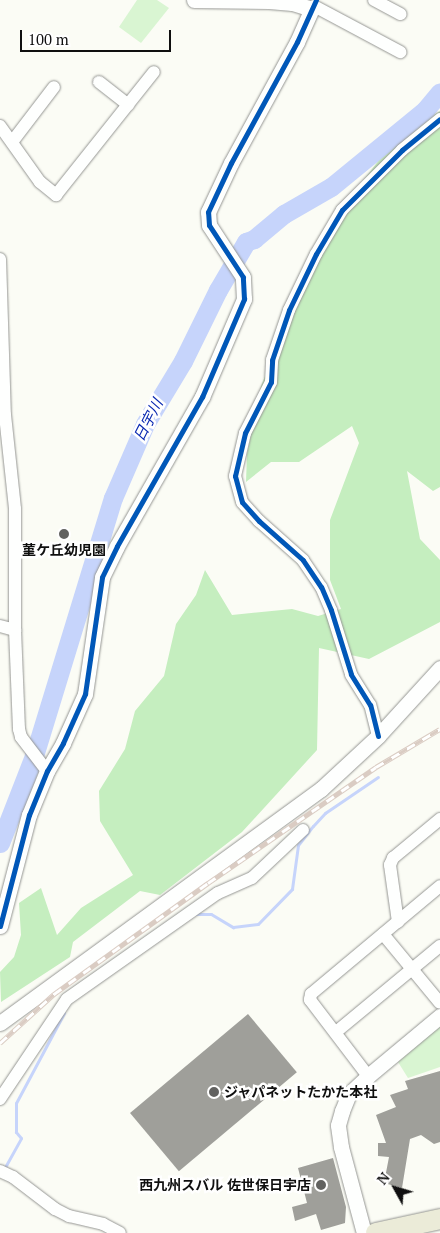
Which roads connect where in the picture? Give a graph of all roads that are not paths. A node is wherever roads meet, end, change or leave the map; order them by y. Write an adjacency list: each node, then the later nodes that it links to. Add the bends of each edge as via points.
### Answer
1 (194, 0): 3 (street)
2 (374, 0): 5 (street)
3 (235, 1): 4 (street)
4 (314, 5): 6 (street); 20 (street, via 208,212 208,225 243,277 244,299 202,396 102,577 85,694 63,743)
5 (400, 14)
6 (400, 52)
7 (154, 72): 10 (street)
8 (99, 82): 10 (street)
9 (54, 87): 13 (street)
10 (128, 105): 13 (street, via 56,195 40,182)
11 (440, 119): 19 (street, via 402,150 342,210 316,254 289,310 272,360 272,382 245,433 235,476 242,502 303,560 321,587 351,674 370,705)
12 (0, 126): 13 (street)
13 (12, 142)
14 (0, 259): 15 (street)
15 (3, 426): 17 (street, via 15,509)
16 (0, 626): 17 (street)
17 (14, 630): 20 (street, via 21,737)
18 (440, 668): 19 (street)
19 (378, 736): 31 (street, via 293,811)
20 (45, 768): 25 (street, via 29,815)
21 (440, 819): 24 (street, via 393,858 390,865)
22 (304, 830): 34 (street, via 252,878 218,893 66,999)
23 (440, 886): 24 (street)
24 (398, 922): 26 (street)
25 (0, 926)
26 (383, 934): 28 (street); 32 (street, via 311,994 310,1000)
27 (440, 946): 28 (street)
28 (412, 968): 29 (street); 32 (street)
29 (440, 1003)
30 (440, 1016): 33 (street)
31 (0, 1023)
32 (336, 1032): 33 (street)
33 (368, 1076): 38 (street, via 349,1094 338,1125 340,1147)
34 (0, 1099)
35 (2, 1172): 37 (street, via 55,1209)
36 (440, 1219): 39 (highway)
37 (120, 1233)
38 (364, 1233)
39 (376, 1233)

